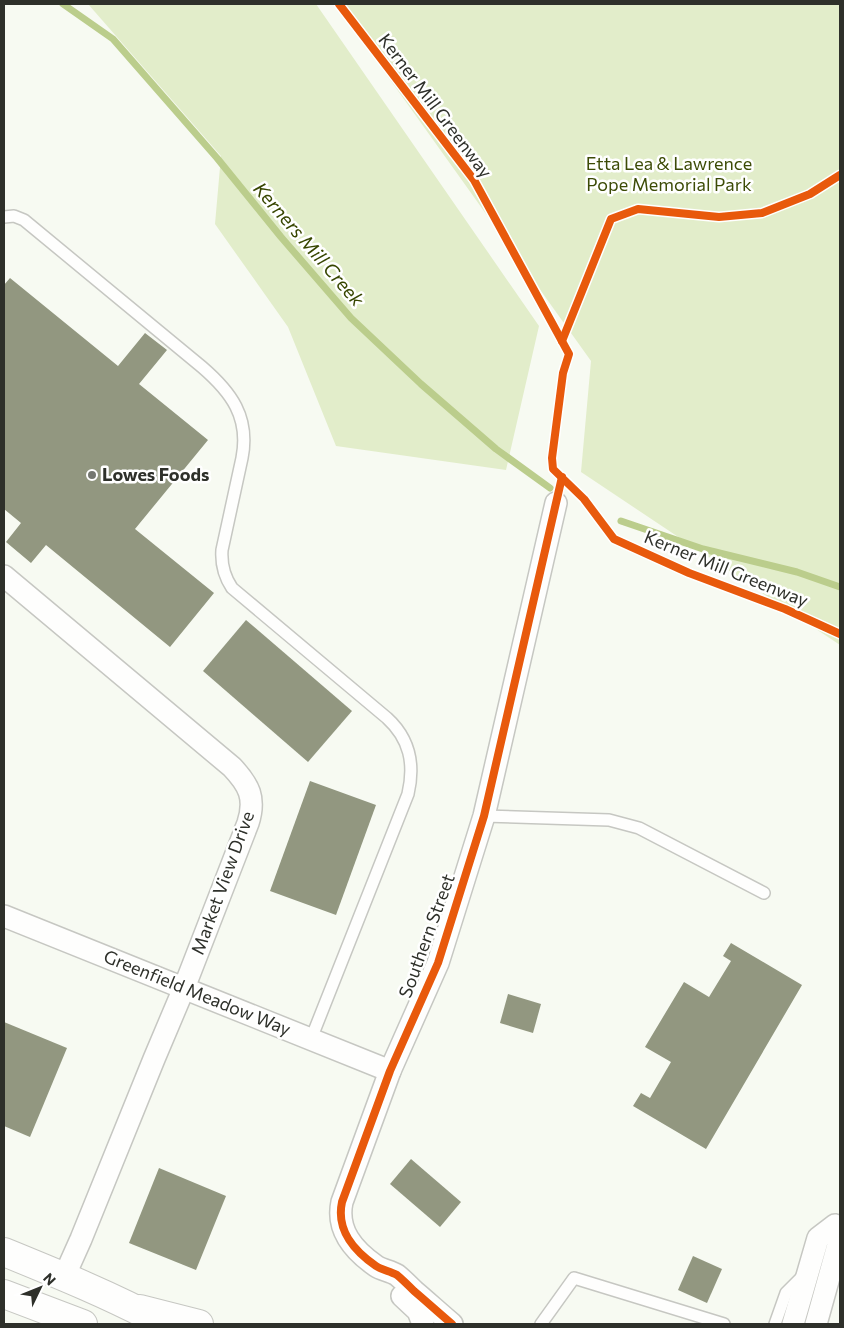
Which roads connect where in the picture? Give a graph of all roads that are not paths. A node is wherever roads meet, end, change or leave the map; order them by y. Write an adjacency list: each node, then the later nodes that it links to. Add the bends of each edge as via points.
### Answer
1 (4, 217): 8 (lane, via 24,220 202,366 230,396 242,420 244,442 222,550 226,577 232,588 387,718 406,743 411,765 408,794)
2 (556, 503): 4 (street, Southern Street)
3 (4, 576): 7 (street, Market View Drive, via 232,767 248,787 251,814)
4 (484, 816): 5 (lane, via 609,820 639,828); 9 (street, Southern Street, via 438,963)
5 (764, 893)
6 (4, 916): 7 (street, Greenfield Meadow Way)
7 (184, 988): 8 (street, Greenfield Meadow Way); 13 (street, Market View Drive)
8 (311, 1039): 9 (street, Greenfield Meadow Way)
9 (390, 1071): 11 (street, Southern Street, via 340,1210 347,1238)
10 (4, 1252): 13 (main road)
11 (376, 1266): 19 (street, Southern Street, via 388,1284 418,1311); 20 (street, Southern Street, via 396,1275)
12 (808, 1271): 23 (lane, via 786,1293); 24 (street); 25 (street, via 818,1238 835,1226 838,1245)
13 (64, 1277): 15 (main road)
14 (4, 1294): 16 (main road)
15 (133, 1308): 17 (main road); 18 (main road)
16 (83, 1324)
17 (164, 1324)
18 (199, 1324)
19 (423, 1324)
20 (452, 1324)
21 (540, 1324): 22 (lane, via 574,1278)
22 (724, 1324)
23 (776, 1324)
24 (792, 1324)
25 (816, 1324)

